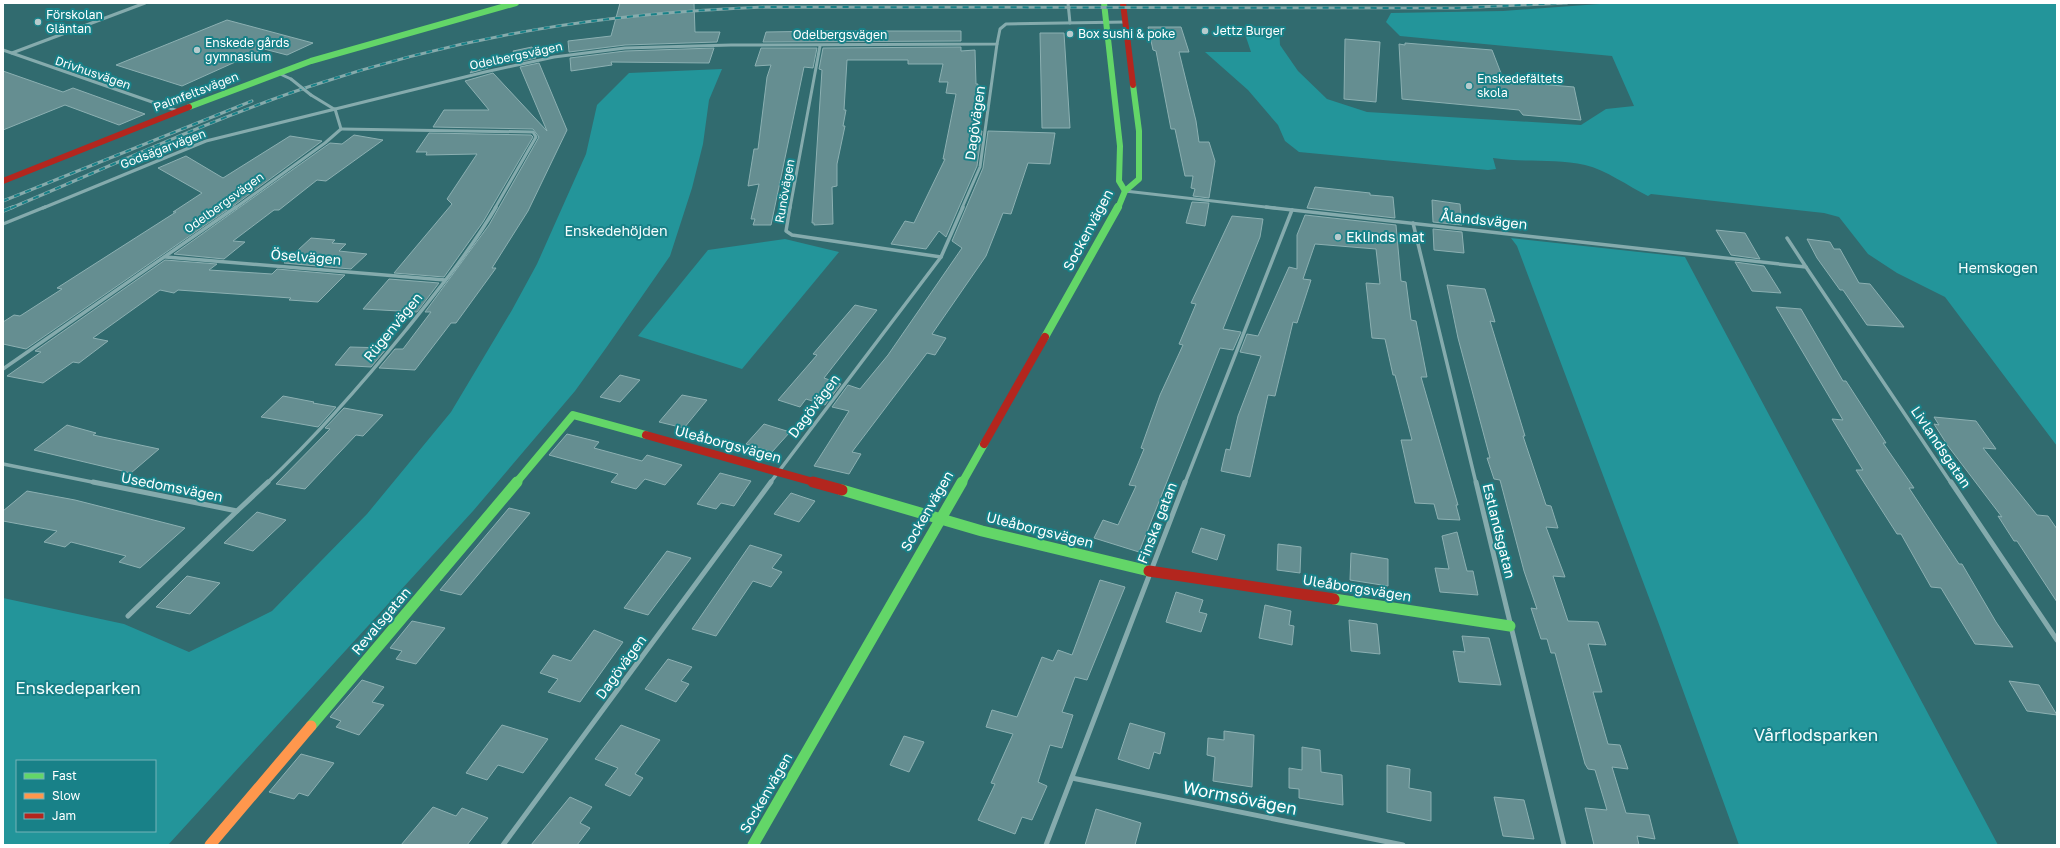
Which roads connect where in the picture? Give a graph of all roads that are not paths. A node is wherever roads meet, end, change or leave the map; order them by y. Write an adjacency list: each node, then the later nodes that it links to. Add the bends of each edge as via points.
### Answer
1 (145, 3): 12 (street)
2 (516, 3): 13 (street, Palmfeltsvägen, via 345,50)
3 (1068, 3): 8 (street)
4 (1104, 3): 6 (street, Sockenvägen)
5 (1123, 3): 7 (street, Sockenvägen)
6 (1106, 22): 7 (street); 8 (street); 18 (street, Sockenvägen, via 1120,146 1119,181)
7 (1126, 22): 18 (street, Sockenvägen, via 1140,145 1139,179)
8 (1070, 23): 9 (street, via 1006,24 1000,29)
9 (997, 44): 10 (street, Odelbergsvägen); 24 (street, Dagövägen, via 980,167)
10 (820, 46): 14 (street, Odelbergsvägen, via 731,45 625,48 588,52 485,72); 24 (street, Runövägen, via 786,231 792,235)
11 (3, 50): 12 (street, Drivhusvägen)
12 (12, 53): 15 (street, Drivhusvägen)
13 (278, 73): 14 (street, bridge); 15 (street, Palmfeltsvägen)
14 (335, 109): 16 (street); 21 (street, Godsägarvägen, via 206,141)
15 (178, 111): 17 (street, Palmfeltsvägen)
16 (341, 129): 23 (street, Odelbergsvägen); 26 (street, Rügenvägen, via 535,133 536,137 488,222)
17 (3, 181)
18 (1125, 191): 19 (street, Ålandsvägen); 32 (street, Sockenvägen, via 1113,219)
19 (1292, 210): 20 (street, Ålandsvägen); 33 (street, Finska gatan)
20 (1413, 223): 25 (street, Ålandsvägen); 35 (street, Estlandsgatan)
21 (3, 224)
22 (1787, 238): 25 (street)
23 (166, 257): 26 (street, Öselvägen); 27 (street, Odelbergsvägen)
24 (941, 257): 30 (street, Dagövägen)
25 (1806, 266): 36 (street, Livlandsgatan)
26 (445, 280): 31 (street, Rügenvägen, via 360,386 306,445)
27 (3, 369)
28 (573, 415): 30 (street, Uleåborgsvägen); 38 (street, Revalsgatan)
29 (3, 464): 31 (street, Usedomsvägen)
30 (778, 472): 32 (street, Uleåborgsvägen); 39 (street, Dagövägen)
31 (236, 511): 34 (street, Usedomsvägen)
32 (939, 518): 33 (street, Uleåborgsvägen, via 982,531); 40 (street, Sockenvägen)
33 (1150, 571): 35 (street, Uleåborgsvägen); 37 (street, Finska gatan)
34 (128, 616)
35 (1510, 626): 43 (street, Estlandsgatan)
36 (2057, 640)
37 (1072, 778): 41 (street, Finska gatan); 42 (street, Wormsövägen)
38 (210, 845)
39 (503, 845)
40 (753, 845)
41 (1046, 845)
42 (1403, 845)
43 (1564, 845)

